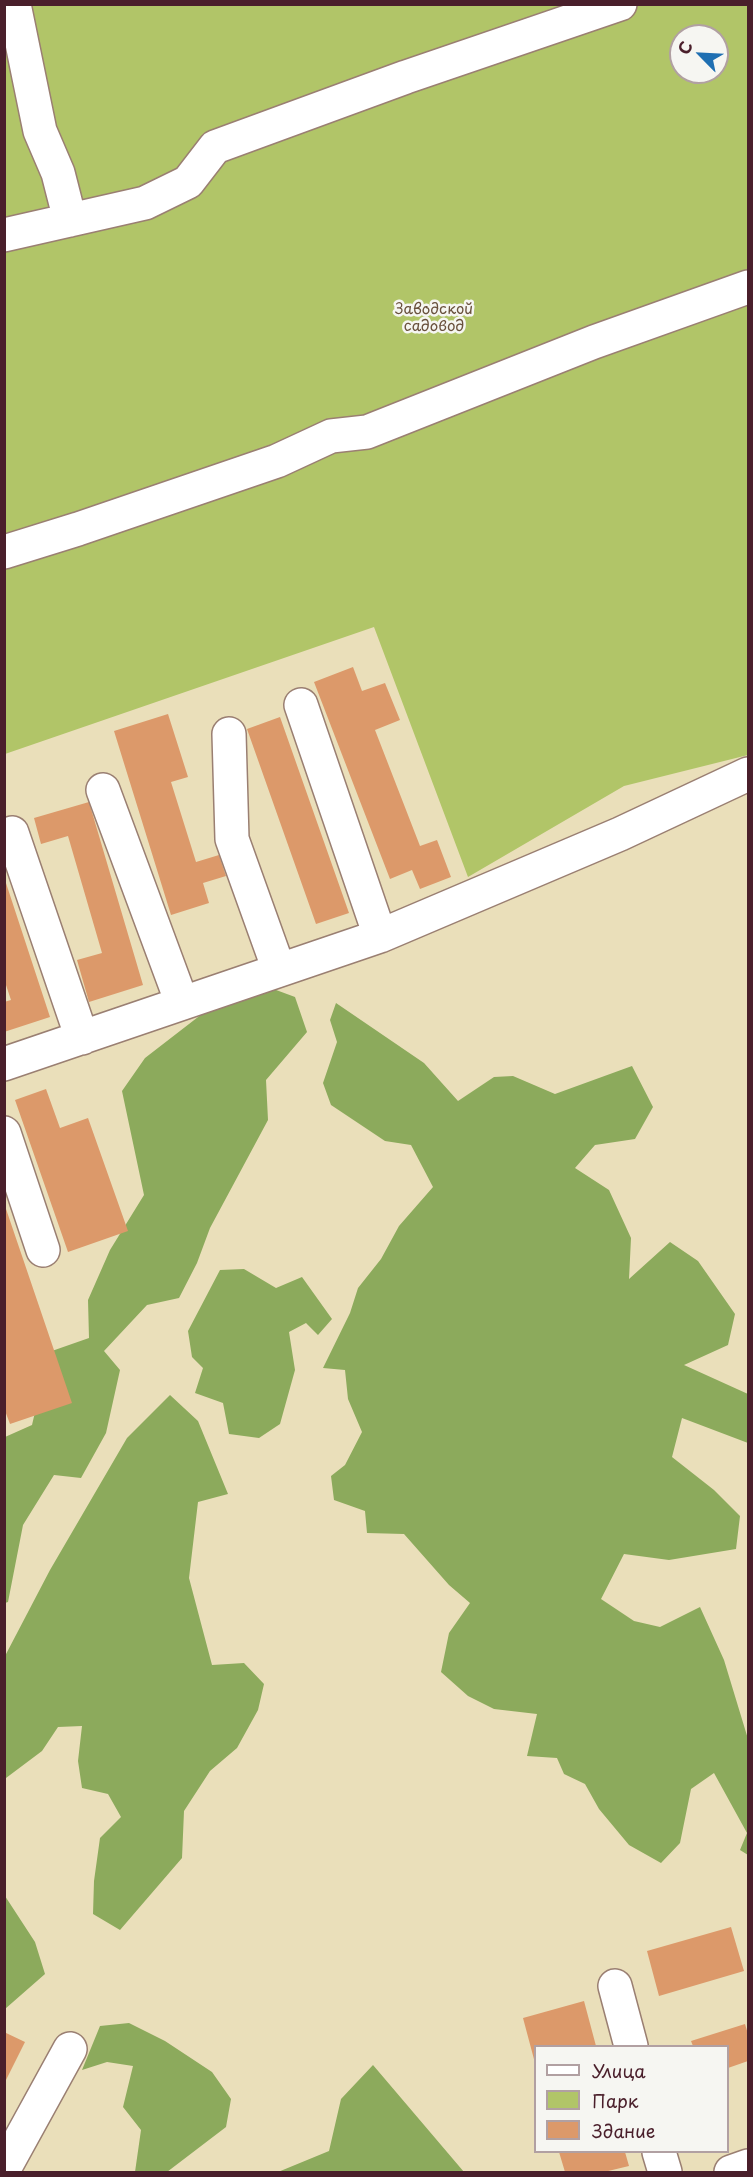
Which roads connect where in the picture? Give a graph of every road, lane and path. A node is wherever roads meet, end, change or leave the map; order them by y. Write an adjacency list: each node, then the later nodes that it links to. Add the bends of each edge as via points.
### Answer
1 (14, 4): 3 (lane, via 39,132 58,173)
2 (620, 4): 3 (lane, via 215,147 188,182 145,203)
3 (70, 220): 4 (lane)
4 (4, 235)
5 (748, 287): 6 (lane, via 594,342 367,432 331,436 277,461)
6 (4, 552)
7 (301, 705): 12 (lane)
8 (230, 734): 13 (lane, via 232,839)
9 (748, 774): 12 (lane, via 620,834)
10 (103, 790): 14 (lane)
11 (12, 833): 15 (lane)
12 (380, 936): 13 (lane)
13 (279, 970): 14 (lane)
14 (182, 1003): 15 (lane)
15 (82, 1038): 16 (lane)
16 (4, 1064)
17 (4, 1133): 18 (lane)
18 (43, 1250)
19 (615, 1986): 20 (lane)
20 (631, 2045)
21 (70, 2049): 24 (lane)
22 (660, 2153): 25 (lane)
23 (748, 2166): 26 (lane)
24 (4, 2169)
25 (665, 2172)
26 (731, 2172)

